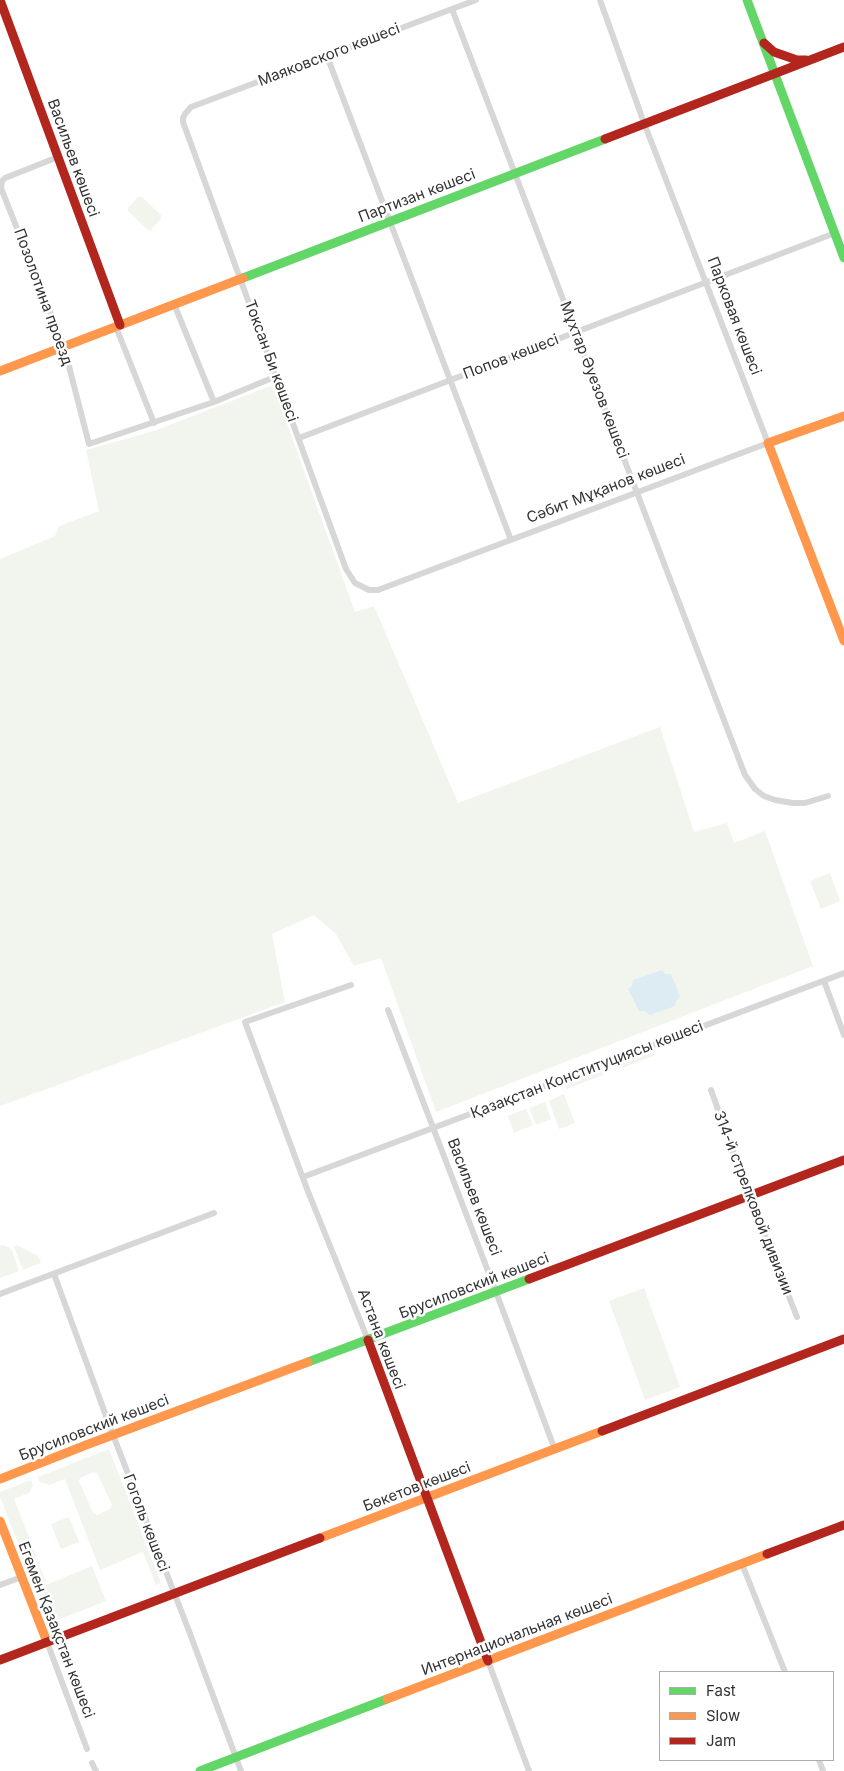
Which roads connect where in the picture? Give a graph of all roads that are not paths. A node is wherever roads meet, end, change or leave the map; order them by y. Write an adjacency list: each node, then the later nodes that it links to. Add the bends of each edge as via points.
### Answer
1 (0, 0): 13 (main road, Васильев көшесі)
2 (476, 0): 5 (street, Маяковского көшесі)
3 (600, 0): 12 (street, Парковая көшесі)
4 (747, 0): 6 (main road)
5 (452, 9): 8 (street, Маяковского көшесі); 14 (street, Мұхтар Әуезов көшесі)
6 (762, 38): 9 (main road, via 774,52 797,60); 10 (main road)
7 (844, 47): 9 (main road, Партизан көшесі)
8 (327, 56): 11 (street, Маяковского көшесі, via 191,107); 15 (street)
9 (811, 59): 10 (main road, Партизан көшесі)
10 (774, 73): 12 (main road, Партизан көшесі); 16 (main road)
11 (185, 114): 18 (street, Токсан Би көшесі, via 183,122)
12 (644, 123): 14 (main road, Партизан көшесі); 19 (street, Парковая көшесі)
13 (58, 157): 21 (main road, Васильев көшесі); 23 (street, Позолотина проезд, via 8,176 1,184)
14 (514, 173): 15 (main road, Партизан көшесі); 22 (street, Мұхтар Әуезов көшесі)
15 (390, 221): 18 (main road, Партизан көшесі); 26 (street)
16 (835, 233): 17 (main road); 19 (street, Попов көшесі)
17 (844, 258)
18 (240, 279): 20 (main road, Партизан көшесі); 25 (street, Токсан Би көшесі)
19 (706, 282): 22 (street, Попов көшесі); 31 (street, Парковая көшесі)
20 (174, 304): 21 (main road, Партизан көшесі); 27 (street)
21 (118, 326): 23 (main road, Партизан көшесі); 29 (street, Васильев көшесі)
22 (576, 332): 26 (street, Попов көшесі); 32 (street, Мұхтар Әуезов көшесі)
23 (64, 347): 24 (main road, Партизан көшесі); 29 (street, Позолотина проезд, via 89,444)
24 (0, 371)
25 (277, 376): 27 (street); 30 (street, Токсан Би көшесі)
26 (451, 380): 30 (street, Попов көшесі); 33 (street)
27 (214, 402): 29 (street)
28 (844, 416): 31 (main road, Сәбит Мұқанов көшесі)
29 (154, 423)
30 (299, 438): 34 (street, Токсан Би көшесі, via 349,575 362,588)
31 (768, 443): 32 (street, Сәбит Мұқанов көшесі); 35 (main road, Парковая көшесі)
32 (637, 492): 33 (street, Сәбит Мұқанов көшесі); 36 (street, Мұхтар Әуезов көшесі, via 748,781 760,793 781,802 805,803)
33 (511, 540): 34 (street, Сәбит Мұқанов көшесі)
34 (378, 590)
35 (844, 641)
36 (828, 796)
37 (844, 973): 38 (street, Қазақстан Конституциясы көшесі)
38 (824, 981): 41 (street); 43 (street, Қазақстан Конституциясы көшесі)
39 (350, 985): 45 (street, Астана көшесі, via 245,1022)
40 (388, 1010): 43 (street, Васильев көшесі)
41 (844, 1035)
42 (710, 1090): 46 (street, 314-й стрелковой дивизии)
43 (433, 1128): 45 (street, Қазақстан Конституциясы көшесі); 49 (street, Васильев көшесі)
44 (844, 1160): 46 (main road, Брусиловский көшесі)
45 (303, 1177): 52 (street, Астана көшесі)
46 (749, 1196): 49 (main road, Брусиловский көшесі); 51 (street, 314-й стрелковой дивизии)
47 (214, 1213): 48 (street)
48 (54, 1274): 50 (street); 54 (street, Гоголь көшесі)
49 (496, 1292): 52 (main road, Брусиловский көшесі); 55 (street, Васильев көшесі)
50 (0, 1294)
51 (797, 1317)
52 (368, 1340): 54 (main road, Брусиловский көшесі); 57 (main road, Астана көшесі)
53 (844, 1340): 55 (main road, Бөкетов көшесі)
54 (113, 1435): 56 (main road, Брусиловский көшесі); 63 (street, Гоголь көшесі)
55 (555, 1450): 57 (main road, Бөкетов көшесі)
56 (0, 1479)
57 (427, 1498): 63 (main road, Бөкетов көшесі); 66 (main road, Астана көшесі)
58 (0, 1520): 61 (main road, Егемен Қазақстан көшесі)
59 (844, 1525): 60 (main road, Интернациональная көшесі)
60 (742, 1564): 66 (main road, Интернациональная көшесі); 67 (street)
61 (22, 1577): 62 (street); 64 (main road, Егемен Қазақстан көшесі)
62 (0, 1585)
63 (174, 1594): 64 (main road, Бөкетов көшесі); 69 (street, Гоголь көшесі)
64 (47, 1642): 65 (main road, Бөкетов көшесі); 68 (street, Егемен Қазақстан көшесі)
65 (0, 1660)
66 (488, 1661): 69 (main road, Интернациональная көшесі); 74 (street, Астана көшесі)
67 (785, 1671)
68 (87, 1749)
69 (235, 1757): 72 (main road, Интернациональная көшесі); 73 (street, Гоголь көшесі)
70 (92, 1762): 71 (street)
71 (96, 1771)
72 (200, 1771)
73 (241, 1771)
74 (529, 1771)

